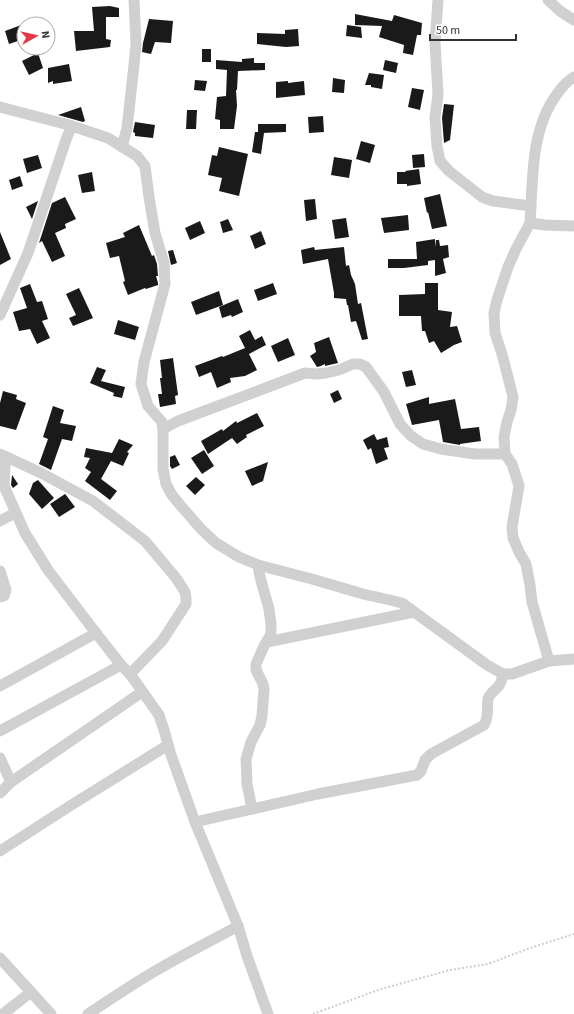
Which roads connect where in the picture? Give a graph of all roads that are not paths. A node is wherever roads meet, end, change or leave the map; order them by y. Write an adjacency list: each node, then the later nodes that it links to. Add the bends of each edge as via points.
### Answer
1 (134, 0): 8 (street, via 136,44 127,128)
2 (438, 0): 9 (street, via 435,43 438,94 435,118 440,160 449,171 482,197)
3 (548, 0): 4 (street)
4 (574, 20)
5 (574, 77): 9 (street, via 551,101 542,122 533,161)
6 (0, 107): 7 (street)
7 (72, 126): 8 (street, via 108,138); 12 (street, via 28,252)
8 (122, 147): 13 (street, via 145,166 155,233 164,263 165,284 144,362 141,384 148,406 162,422)
9 (531, 206): 10 (street)
10 (530, 223): 11 (street); 15 (street, via 508,268 494,313 495,333 513,397 504,437)
11 (574, 226)
12 (0, 315)
13 (163, 430): 15 (street, via 178,421 300,374 326,373 360,364 366,367 384,392 400,424 423,444 475,454); 19 (street, via 163,468 166,484 172,495 200,529 216,543)
14 (0, 454): 28 (street, via 93,501 145,541 182,588 186,604 162,640)
15 (505, 454): 26 (street, via 512,464 519,486 512,527 513,538 526,564 532,602)
16 (2, 466): 17 (street, via 4,486)
17 (16, 513): 18 (street); 23 (street, via 48,570)
18 (0, 521)
19 (258, 565): 22 (street, via 390,600); 24 (street, via 271,624 271,634)
20 (0, 571): 21 (street, via 6,590 4,596)
21 (0, 597)
22 (414, 612): 24 (street); 29 (street)
23 (96, 633): 27 (street); 30 (street)
24 (266, 642): 37 (street, via 256,669 264,689 262,716 246,760)
25 (574, 659): 26 (street)
26 (549, 661): 29 (street, via 512,674)
27 (121, 665): 28 (street); 32 (street)
28 (130, 674): 31 (street)
29 (503, 674): 37 (street, via 500,684 490,694 484,725 431,754 417,775)
30 (0, 686)
31 (142, 692): 33 (street, via 159,715); 35 (street)
32 (0, 731)
33 (168, 745): 38 (street); 39 (street)
34 (0, 758): 35 (street)
35 (11, 782): 36 (street)
36 (0, 793)
37 (252, 809): 38 (street)
38 (194, 822): 40 (street)
39 (0, 851)
40 (238, 926): 45 (street, via 158,969); 46 (street)
41 (0, 958): 42 (street)
42 (31, 992): 43 (street); 44 (street)
43 (3, 1014)
44 (51, 1014)
45 (88, 1014)
46 (268, 1014)

